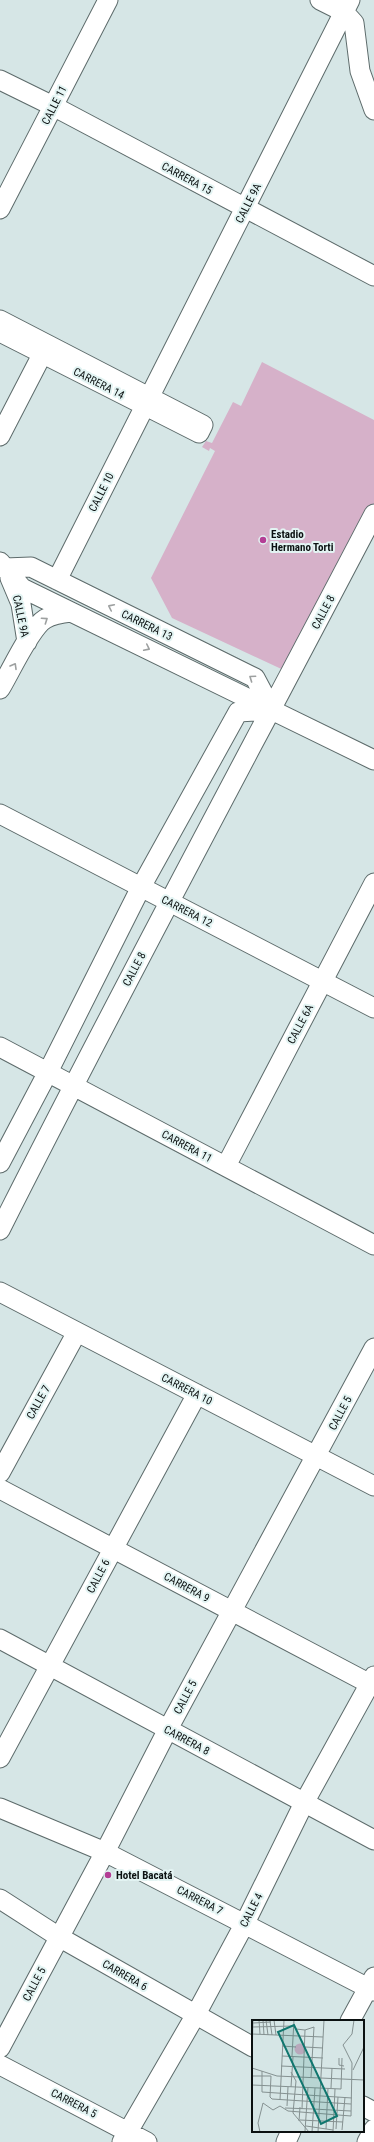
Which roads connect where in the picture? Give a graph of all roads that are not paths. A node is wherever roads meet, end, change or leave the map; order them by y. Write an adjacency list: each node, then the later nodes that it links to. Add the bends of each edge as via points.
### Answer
1 (108, 0): 5 (street, CALLE 11)
2 (320, 0): 3 (street)
3 (347, 6): 6 (street, via 354,23 360,71); 8 (street, CALLE 9A)
4 (0, 80): 5 (street, CARRERA 15)
5 (53, 106): 7 (street, CALLE 11); 8 (street, CARRERA 15)
6 (374, 110)
7 (0, 209)
8 (245, 209): 9 (street, CARRERA 15); 13 (street, CALLE 9A)
9 (374, 276)
10 (0, 320): 12 (street)
11 (0, 332): 12 (street, CARRERA 14)
12 (44, 349): 13 (street, CARRERA 14); 15 (street)
13 (146, 401): 14 (street, CARRERA 14); 18 (street, CALLE 10)
14 (199, 433)
15 (0, 436)
16 (373, 518): 22 (street, CALLE 8)
17 (2, 565): 18 (street, CARRERA 13, via 31,567); 19 (street, CARRERA 13, via 22,588); 20 (street, CALLE 9A, via 21,604)
18 (57, 580): 22 (street, CARRERA 13, one-way to 18, via 256,678)
19 (71, 612): 20 (street, CALLE 9A, one-way to 19, via 34,629 44,619); 22 (street, CARRERA 13, one-way to 22)
20 (27, 642): 21 (street, CALLE 9A, one-way to 20)
21 (0, 689)
22 (272, 710): 23 (street, CARRERA 13); 26 (street, via 238,712); 27 (street, CALLE 8)
23 (374, 760)
24 (0, 814): 26 (street, CARRERA 12)
25 (374, 883): 28 (street, CALLE 6A)
26 (141, 887): 27 (street, CARRERA 12); 31 (street)
27 (169, 902): 28 (street, CARRERA 12); 32 (street, CALLE 8)
28 (322, 981): 29 (street, CARRERA 12); 34 (street, CALLE 6A)
29 (374, 1008)
30 (0, 1047): 31 (street, CARRERA 11)
31 (48, 1072): 32 (street, CARRERA 11); 33 (street)
32 (73, 1085): 34 (street, CARRERA 11); 35 (street, CALLE 8)
33 (0, 1163)
34 (226, 1166): 36 (street, CARRERA 11)
35 (0, 1230)
36 (374, 1245)
37 (0, 1292): 38 (street, CARRERA 10)
38 (77, 1332): 40 (street, CARRERA 10); 42 (street, CALLE 7)
39 (374, 1348): 41 (street, CALLE 5)
40 (197, 1394): 41 (street, CARRERA 10); 45 (street, CALLE 6)
41 (317, 1456): 43 (street, CARRERA 10); 46 (street, CALLE 5)
42 (0, 1473)
43 (374, 1486)
44 (0, 1489): 45 (street, CARRERA 9)
45 (113, 1548): 46 (street, CARRERA 9); 48 (street, CALLE 6)
46 (232, 1611): 49 (street, CARRERA 9); 50 (street, CALLE 5)
47 (0, 1639): 48 (street, CARRERA 8)
48 (49, 1666): 50 (street, CARRERA 8); 51 (street, CALLE 6)
49 (373, 1682): 52 (street, CALLE 4)
50 (168, 1729): 52 (street, CARRERA 8); 55 (street, CALLE 5)
51 (0, 1758)
52 (304, 1803): 54 (street, CARRERA 8); 57 (street, CALLE 4)
53 (0, 1808): 55 (street, CARRERA 7)
54 (374, 1840)
55 (105, 1852): 57 (street, CARRERA 7); 58 (street, CALLE 5)
56 (0, 1899): 58 (street, CARRERA 6)
57 (245, 1923): 59 (street, CARRERA 7); 60 (street, CALLE 4)
58 (59, 1937): 60 (street, CARRERA 6); 63 (street, CALLE 5)
59 (372, 1985): 61 (street)
60 (195, 2016): 62 (street, CARRERA 6); 69 (street, CALLE 4)
61 (351, 2020)
62 (252, 2046)
63 (0, 2048)
64 (0, 2065): 69 (street, CARRERA 5)
65 (364, 2107): 66 (street)
66 (374, 2112)
67 (374, 2129): 72 (street)
68 (291, 2132): 71 (street)
69 (125, 2136): 70 (street, CARRERA 5)
70 (147, 2142)
71 (286, 2142)
72 (367, 2142)

